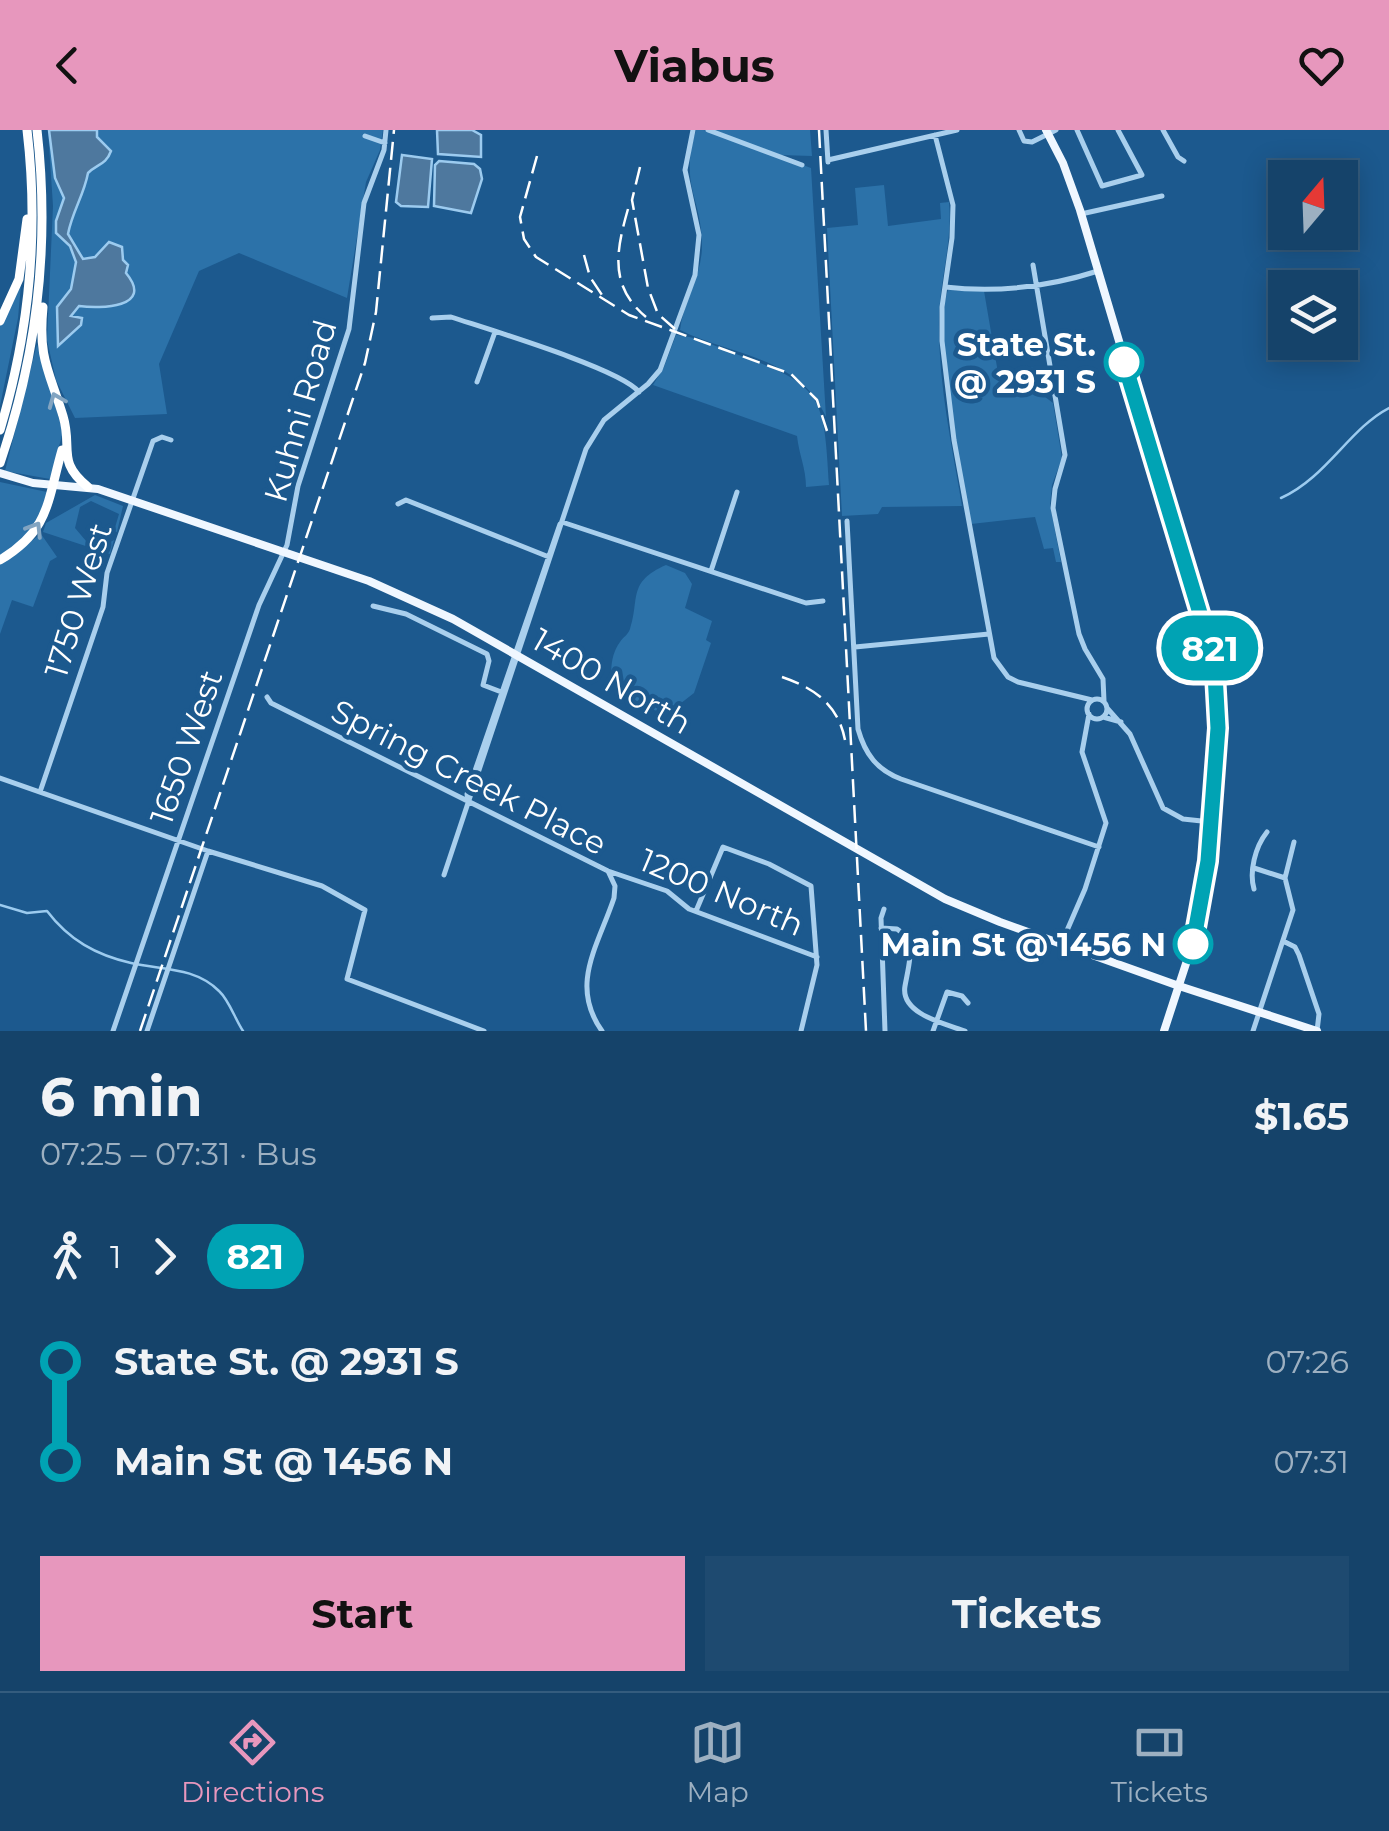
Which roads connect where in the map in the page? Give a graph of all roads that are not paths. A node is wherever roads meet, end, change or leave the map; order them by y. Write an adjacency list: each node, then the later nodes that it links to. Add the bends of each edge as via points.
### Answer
1 (27, 130): 19 (highway)
2 (37, 130): 21 (highway)
3 (386, 130): 15 (street, Kuhni Road)
4 (693, 130): 30 (street, via 685,170 698,260 668,353)
5 (708, 130): 17 (street)
6 (826, 130): 14 (street, via 828,162)
7 (957, 130): 14 (street)
8 (1019, 130): 12 (street, via 1030,142)
9 (1078, 130): 10 (street, via 1100,186 1142,175)
10 (1118, 130)
11 (1163, 130): 16 (street)
12 (1050, 131): 20 (main road)
13 (365, 136): 15 (street)
14 (935, 136): 25 (street, via 952,205)
15 (384, 143): 43 (street, Kuhni Road, via 364,203 349,329 298,486)
16 (1184, 161)
17 (802, 165)
18 (1162, 196): 20 (street)
19 (32, 197): 27 (highway, via 19,279); 31 (highway, via 27,302)
20 (1081, 214): 23 (main road)
21 (42, 238): 32 (highway, one-way to 21, via 41,349); 34 (highway, via 29,358)
22 (1033, 265): 24 (street)
23 (1098, 271): 24 (street); 65 (main road, via 1210,649 1218,728)
24 (1037, 285): 25 (street); 52 (street, via 1065,455 1053,508 1082,641)
25 (944, 287): 49 (street, via 946,384)
26 (432, 318): 28 (street, via 451,317)
27 (0, 321)
28 (496, 332): 29 (street); 30 (street, via 626,379)
29 (477, 382)
30 (639, 392): 42 (street, via 592,436)
31 (0, 430)
32 (65, 440): 36 (highway); 37 (highway, via 68,466)
33 (171, 440): 39 (street, 1750 West, via 152,440)
34 (0, 463)
35 (0, 473): 36 (main road, 1400 North)
36 (52, 485): 37 (main road, 1400 North); 45 (highway, one-way to 36, via 32,538)
37 (88, 487): 39 (main road, 1400 North)
38 (736, 492): 46 (street)
39 (132, 500): 51 (main road, 1400 North, via 407,597); 63 (street, 1750 West)
40 (398, 504): 44 (street, via 406,500)
41 (847, 521): 50 (street)
42 (562, 522): 44 (street); 46 (street)
43 (284, 553): 67 (street, 1650 West, via 259,605)
44 (550, 557): 51 (street)
45 (0, 560)
46 (711, 571): 47 (street, via 806,603)
47 (823, 601)
48 (373, 606): 53 (street, via 406,614 487,654 484,684)
49 (990, 634): 50 (street); 55 (street, via 994,658 1008,677)
50 (855, 647): 69 (street, via 858,729 876,765 901,780)
51 (517, 655): 53 (street); 80 (main road, 1400 North, via 867,856 966,908)
52 (1103, 687): 56 (street); 57 (street)
53 (504, 693): 64 (street)
54 (267, 697): 64 (street, Spring Creek Place)
55 (1073, 698): 56 (street); 58 (street)
56 (1094, 700): 57 (street); 58 (street)
57 (1106, 705): 59 (street); 60 (street)
58 (1088, 713): 59 (street); 61 (street)
59 (1100, 718): 60 (street); 61 (street)
60 (1121, 722): 65 (street, via 1163,808)
61 (1085, 736): 69 (street, via 1082,752 1106,822)
62 (0, 778): 63 (street)
63 (40, 792): 67 (street)
64 (468, 801): 72 (street, Spring Creek Place); 73 (street)
65 (1211, 822): 82 (main road, via 1202,908)
66 (1267, 832): 71 (street)
67 (178, 840): 70 (street); 87 (street, 1650 West)
68 (1294, 842): 74 (street)
69 (1100, 848): 80 (street)
70 (208, 851): 88 (street); 89 (street, via 322,886 364,908 346,979)
71 (1253, 868): 74 (street); 75 (street)
72 (608, 870): 77 (street, 1200 North, via 667,891); 90 (street, Spring Creek Place, via 614,898 584,991)
73 (444, 875)
74 (1285, 878): 79 (street, via 1293,910)
75 (1254, 889)
76 (884, 909): 78 (street)
77 (696, 911): 81 (street, 1200 North); 81 (street, via 723,847 811,886)
78 (881, 928): 85 (street, via 907,935 911,960 904,994 919,1012); 92 (street)
79 (1283, 941): 84 (street); 86 (street, via 1299,955 1319,1014)
80 (1061, 943): 82 (main road, 1400 North)
81 (817, 957): 91 (street)
82 (1179, 986): 84 (main road, 1400 North); 95 (main road)
83 (968, 1003): 85 (street, via 948,992)
84 (1260, 1012): 86 (main road, 1400 North); 96 (street)
85 (939, 1021): 93 (street); 94 (street)
86 (1312, 1030)
87 (113, 1031)
88 (147, 1031)
89 (484, 1031)
90 (602, 1031)
91 (801, 1031)
92 (885, 1031)
93 (933, 1031)
94 (965, 1031)
95 (1164, 1031)
96 (1253, 1031)

